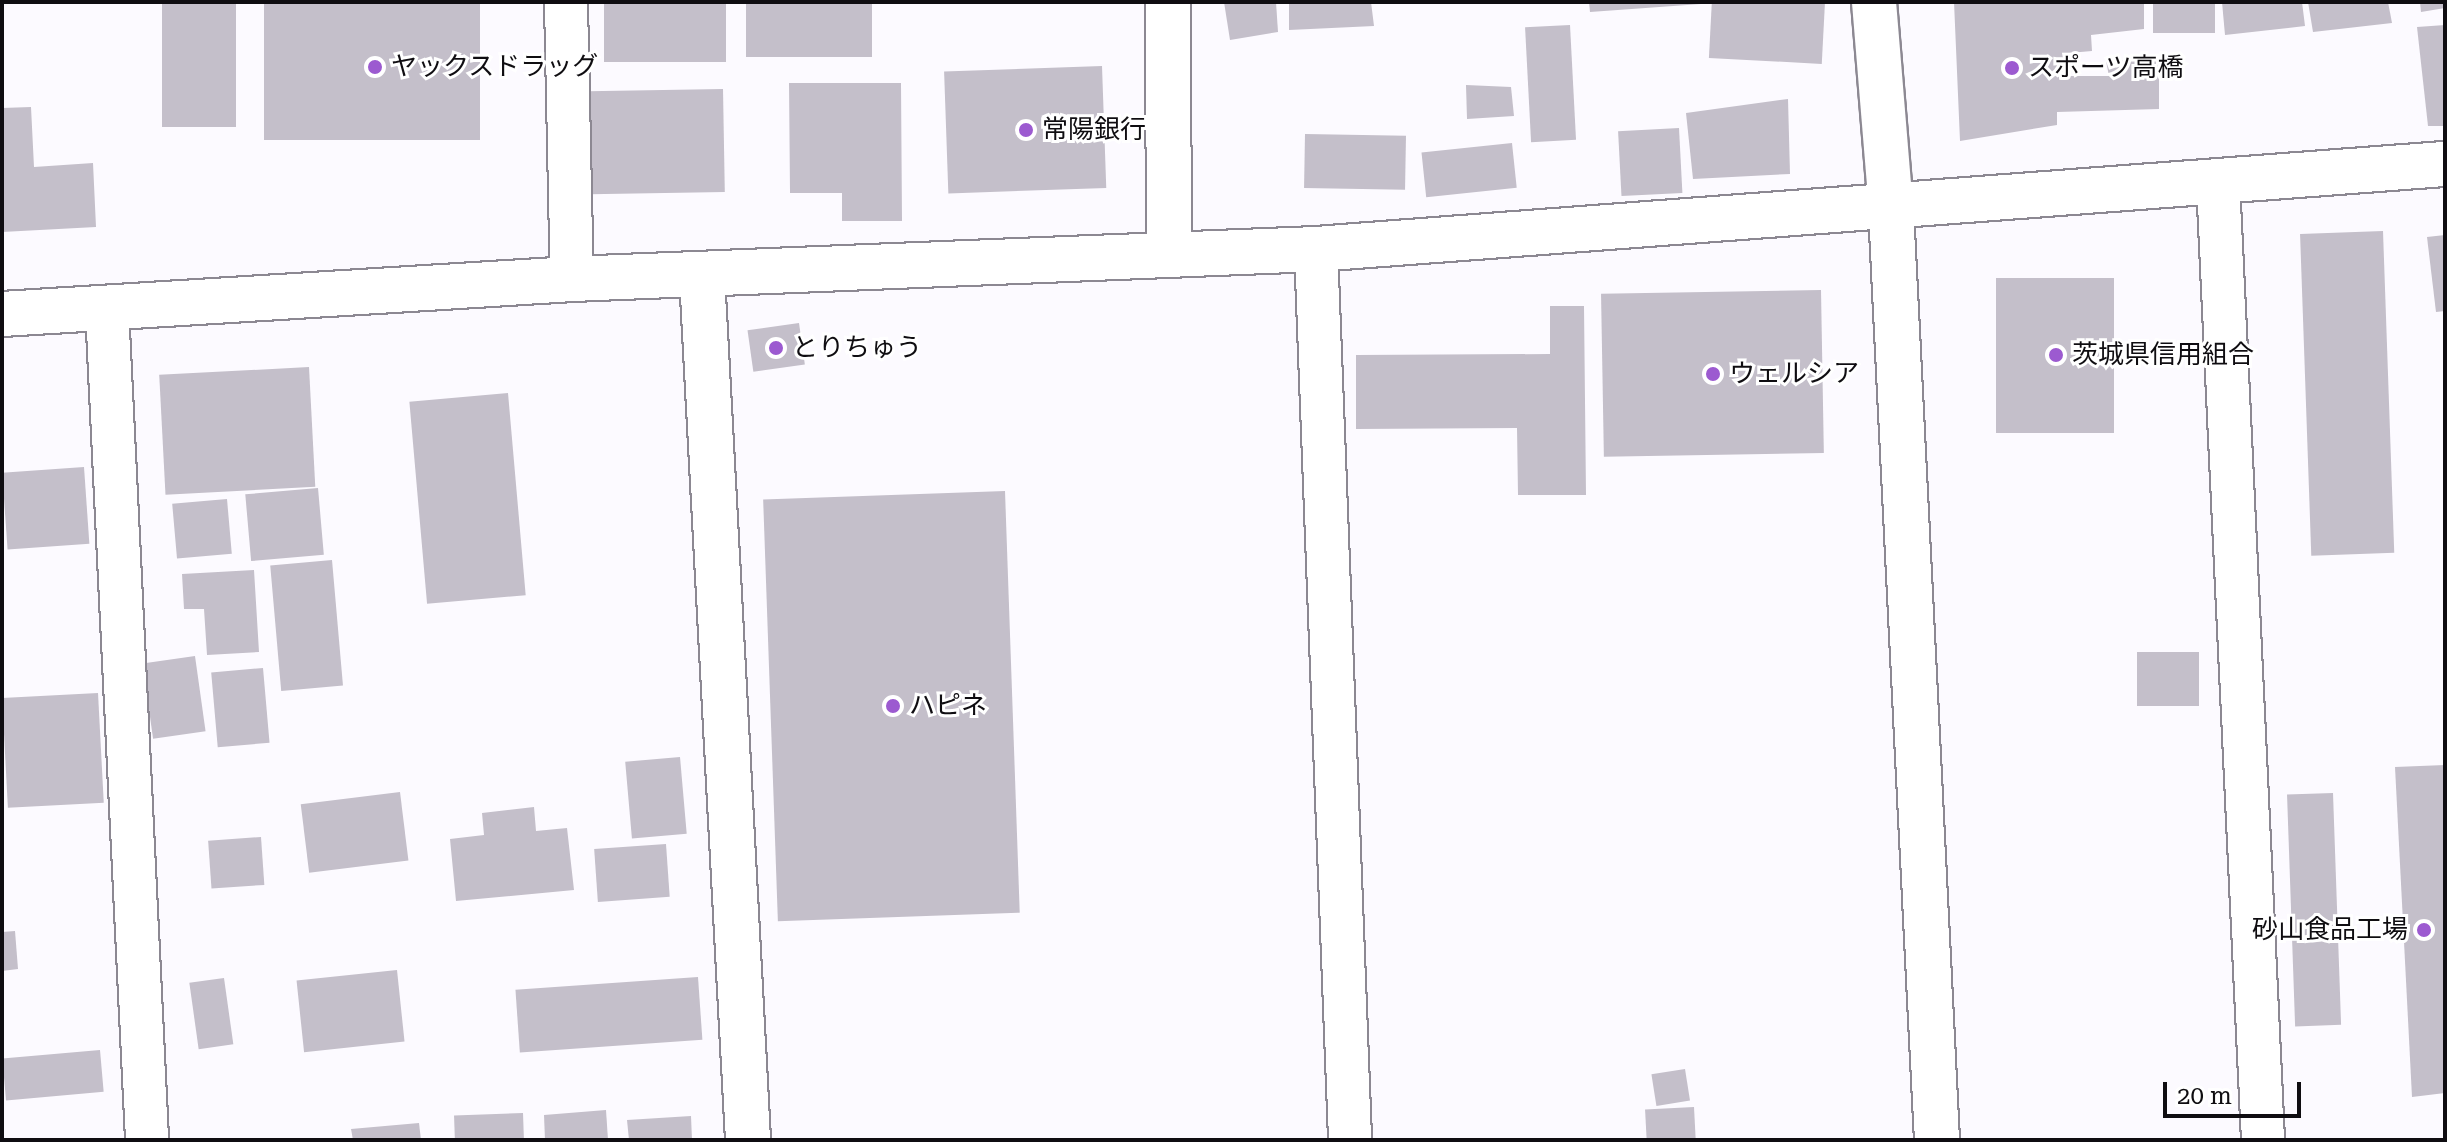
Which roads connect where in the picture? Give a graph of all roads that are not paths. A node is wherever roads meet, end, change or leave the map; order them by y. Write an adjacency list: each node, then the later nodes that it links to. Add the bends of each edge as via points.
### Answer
1 (566, 2): 10 (street)
2 (1168, 2): 8 (street)
3 (1874, 2): 6 (street)
4 (2445, 164): 5 (street)
5 (2218, 182): 6 (street); 17 (street)
6 (1891, 210): 7 (street); 16 (street)
7 (1316, 249): 8 (street); 15 (street)
8 (1169, 255): 9 (street)
9 (702, 276): 10 (street); 14 (street)
10 (572, 279): 11 (street)
11 (107, 309): 12 (street); 13 (street)
12 (2, 314)
13 (147, 1140)
14 (748, 1140)
15 (1350, 1140)
16 (1937, 1140)
17 (2263, 1140)

